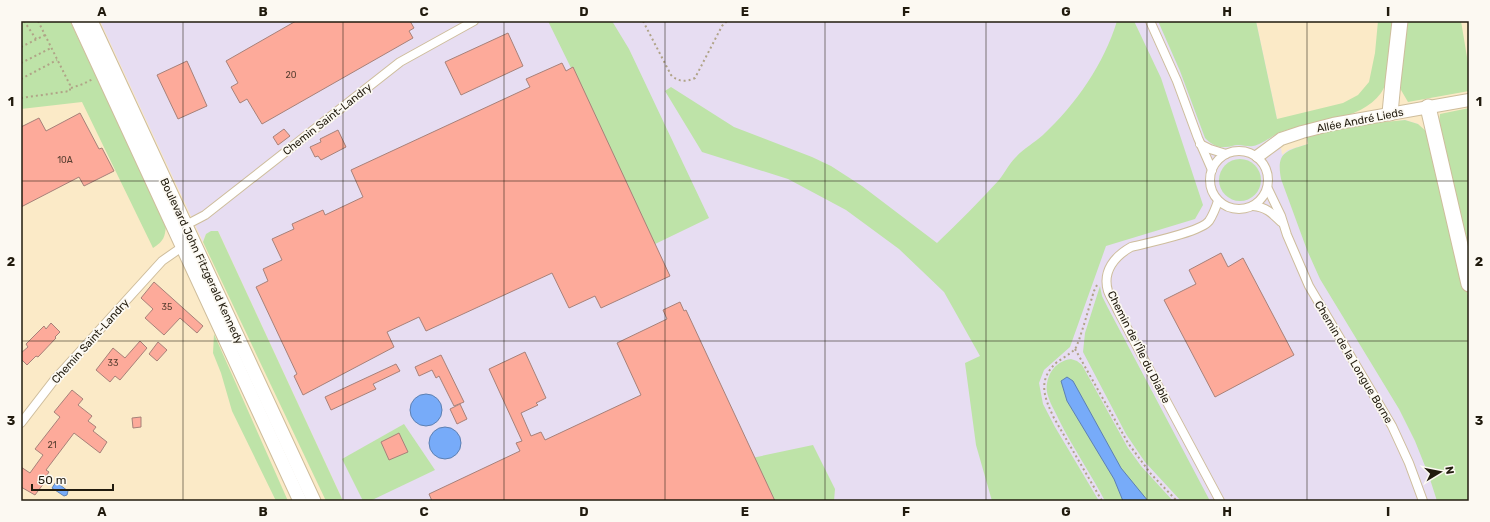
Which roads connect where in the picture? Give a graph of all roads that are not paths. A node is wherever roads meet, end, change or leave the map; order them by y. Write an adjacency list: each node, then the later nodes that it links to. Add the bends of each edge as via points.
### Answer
1 (78, 21): 18 (main road, Boulevard John Fitzgerald Kennedy)
2 (91, 21): 17 (main road, Boulevard John Fitzgerald Kennedy)
3 (474, 21): 17 (street, Chemin Saint-Landry, via 400,62 205,215)
4 (1150, 21): 9 (street)
5 (1400, 21): 8 (highway)
6 (1469, 100): 7 (street, Allée André Lieds)
7 (1428, 107): 8 (street, Allée André Lieds); 19 (highway)
8 (1390, 114): 11 (street, Allée André Lieds, via 1302,132 1281,140)
9 (1200, 144): 10 (street); 12 (street)
10 (1226, 154): 11 (street, via 1246,151); 12 (street, via 1215,163)
11 (1258, 156): 13 (street, via 1267,169)
12 (1212, 170): 14 (street, via 1210,183)
13 (1268, 189): 15 (street, via 1263,198); 16 (street, Chemin de la Longue Borne)
14 (1218, 201): 15 (street, via 1236,210); 23 (street, Chemin de l'Île du Diable, via 1209,221 1204,225 1131,247 1118,256 1108,272 1107,284 1108,291)
15 (1253, 206): 16 (street, Chemin de la Longue Borne, via 1272,212)
16 (1283, 224): 24 (street, Chemin de la Longue Borne, via 1309,286 1392,426 1410,463)
17 (186, 225): 22 (main road, Boulevard John Fitzgerald Kennedy)
18 (182, 247): 20 (street, Chemin Saint-Landry, via 162,261 55,379); 21 (main road, Boulevard John Fitzgerald Kennedy)
19 (1469, 284)
20 (21, 423)
21 (300, 501)
22 (314, 501)
23 (1220, 501)
24 (1423, 501)

